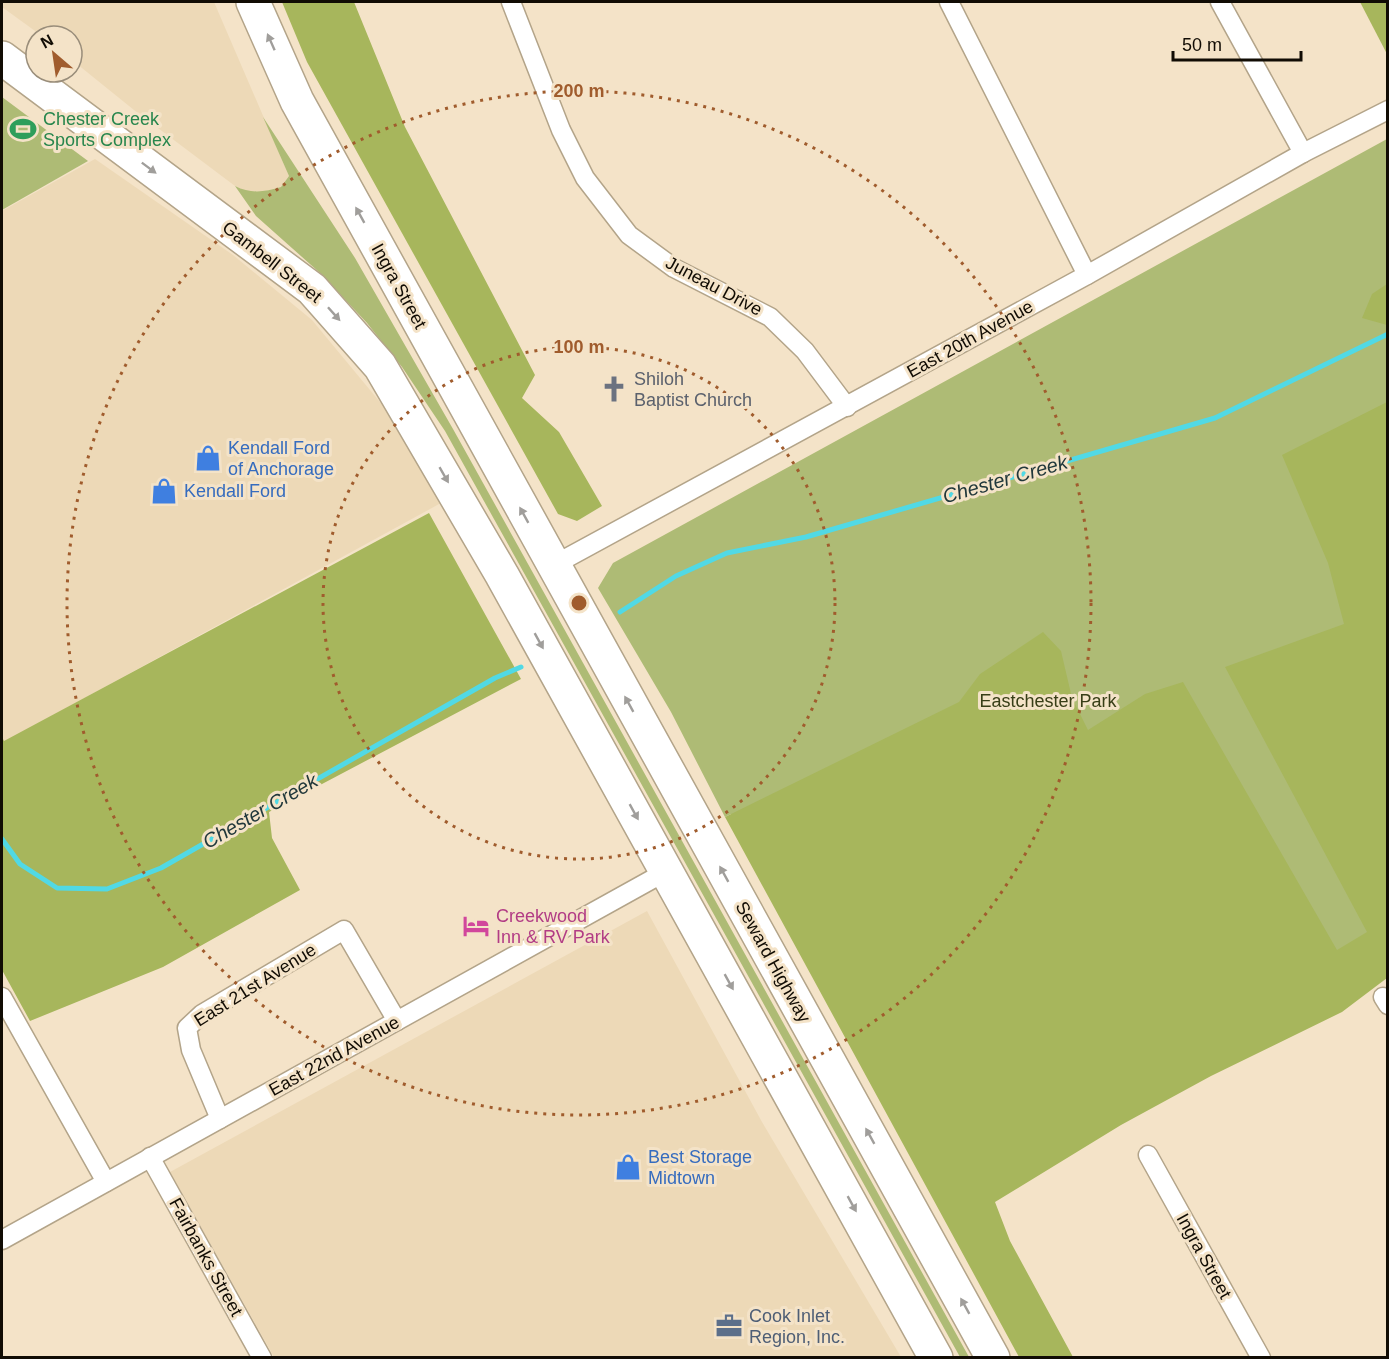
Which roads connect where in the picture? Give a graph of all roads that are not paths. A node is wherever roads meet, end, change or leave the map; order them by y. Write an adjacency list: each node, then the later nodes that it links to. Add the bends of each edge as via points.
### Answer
1 (253, 2): 10 (highway, Ingra Street, one-way to 1, via 297,101)
2 (511, 2): 9 (street, Juneau Drive, via 561,130 585,178 629,235 674,268 771,317 805,351)
3 (949, 2): 8 (street)
4 (1220, 2): 7 (street)
5 (2, 58): 11 (highway, Gambell Street, one-way to 11, via 312,289 381,366)
6 (1388, 110): 7 (street, East 20th Avenue)
7 (1303, 153): 8 (street, East 20th Avenue)
8 (1087, 275): 9 (street, East 20th Avenue)
9 (847, 406): 10 (street, East 20th Avenue)
10 (552, 566): 21 (highway, Seward Highway, one-way to 10)
11 (667, 871): 13 (street, East 22nd Avenue); 20 (highway, one-way to 20)
12 (2, 997): 17 (street)
13 (398, 1021): 14 (street, East 22nd Avenue); 14 (street, East 21st Avenue, via 344,930 202,1014 187,1028 191,1050)
14 (220, 1119): 16 (street, East 22nd Avenue)
15 (1148, 1155): 22 (street, Ingra Street)
16 (150, 1157): 17 (street, East 22nd Avenue); 19 (street, Fairbanks Street)
17 (106, 1182): 18 (street, East 22nd Avenue)
18 (2, 1240)
19 (262, 1358)
20 (936, 1358)
21 (993, 1358)
22 (1260, 1358)

